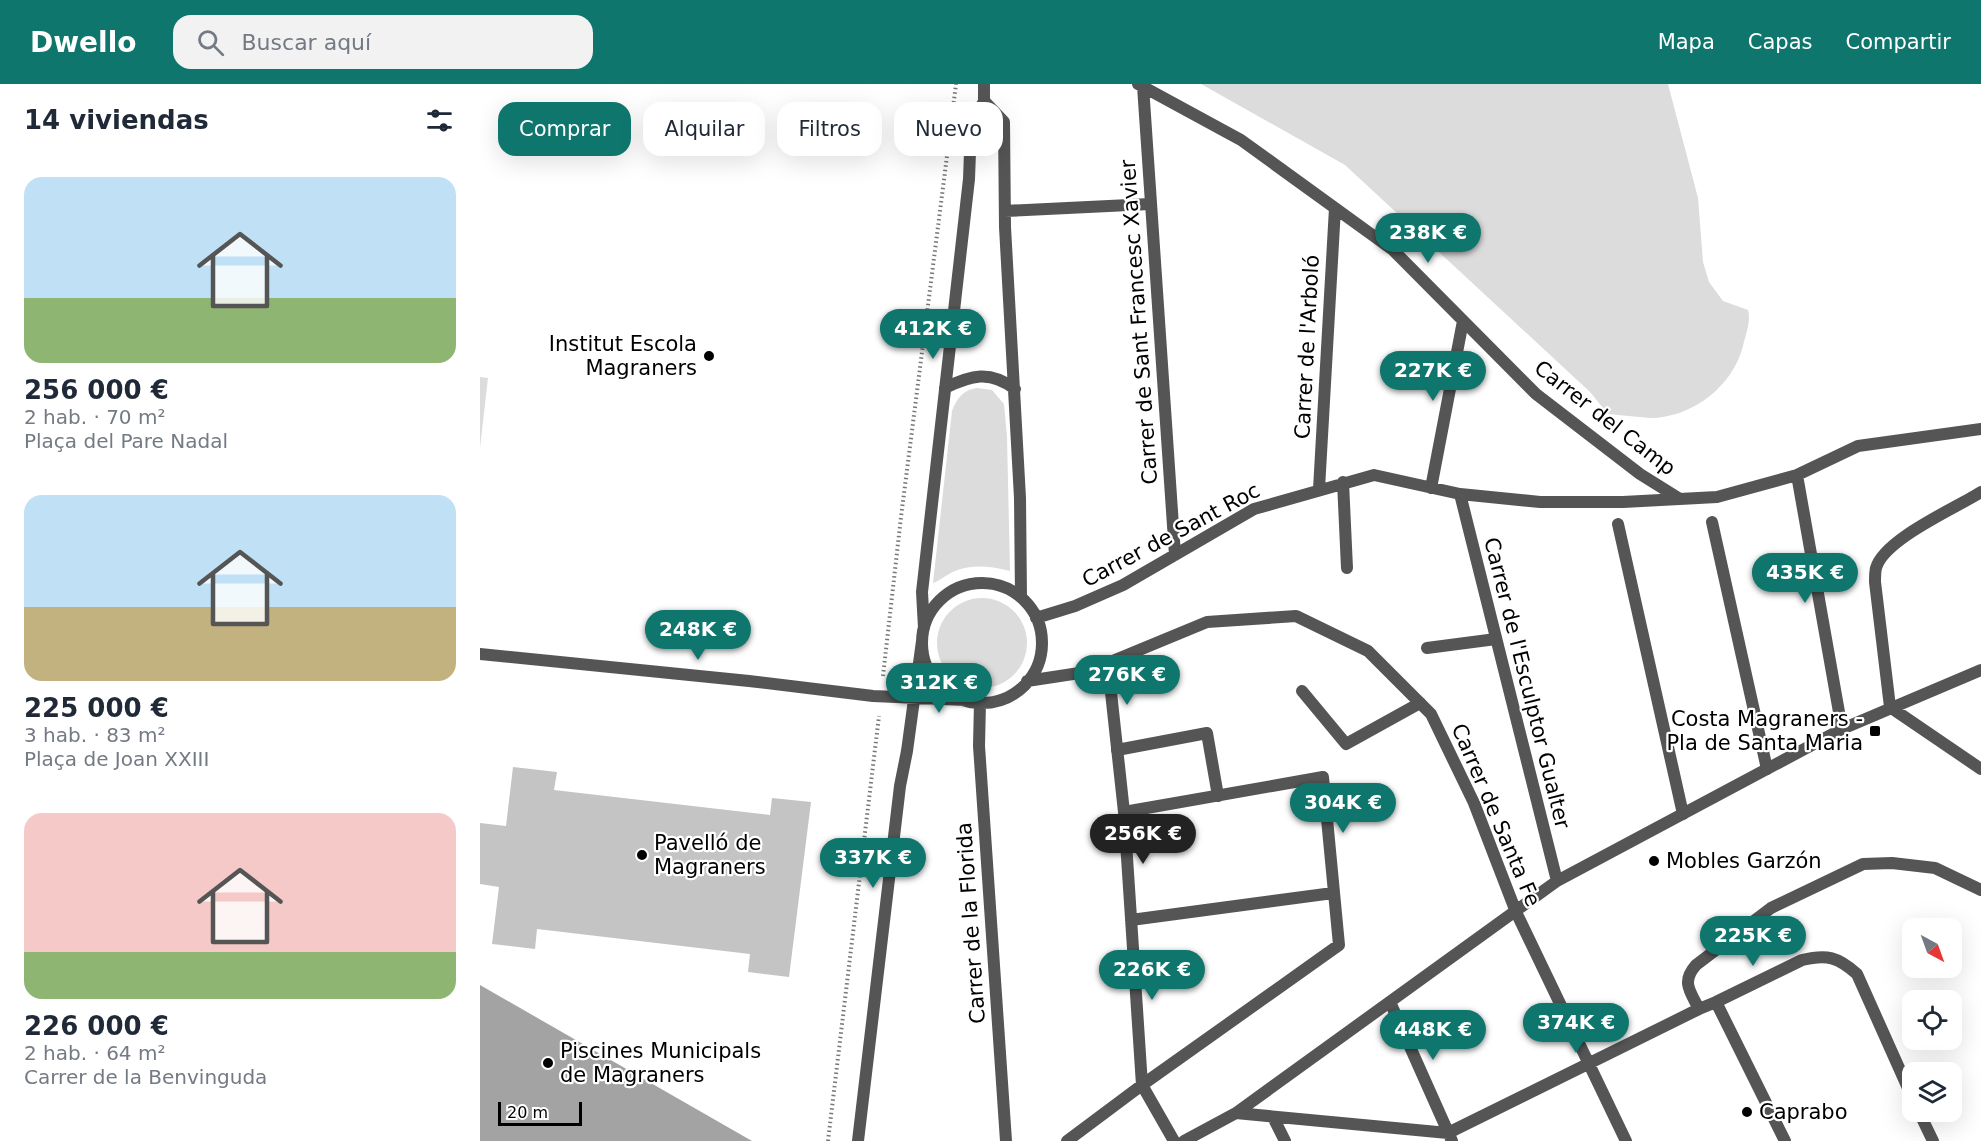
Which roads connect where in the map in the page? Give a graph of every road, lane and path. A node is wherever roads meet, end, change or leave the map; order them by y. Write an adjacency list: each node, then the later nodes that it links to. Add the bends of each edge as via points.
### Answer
1 (956, 84): 5 (path)
2 (984, 84): 4 (street)
3 (1141, 85): 7 (street, Carrer de Sant Francesc Xavier); 8 (street, Carrer del Camp, via 1241,140)
4 (984, 101): 9 (street, via 1004,122); 11 (street, via 971,125 969,179)
5 (954, 102)
6 (947, 156): 36 (path)
7 (1150, 204): 9 (street); 23 (street, Carrer de Sant Francesc Xavier)
8 (1335, 208): 10 (street, Carrer del Camp, via 1393,250); 17 (street, Carrer de l'Arboló)
9 (1005, 212): 12 (street)
10 (1463, 321): 16 (street); 20 (street, Carrer del Camp, via 1536,394 1640,474)
11 (945, 388): 12 (street, via 976,376 1005,381); 27 (street, via 922,592)
12 (1015, 389): 25 (street)
13 (1981, 429): 14 (street, Carrer de Sant Roc, via 1858,446)
14 (1797, 475): 20 (street, Carrer de Sant Roc, via 1717,497); 42 (street)
15 (1343, 482): 16 (street, Carrer de Sant Roc, via 1374,475); 17 (street, Carrer de Sant Roc); 24 (street)
16 (1431, 488): 19 (street, Carrer de Sant Roc)
17 (1319, 489): 23 (street, Carrer de Sant Roc, via 1254,508)
18 (1981, 492): 41 (street, via 1912,532 1888,550 1876,567)
19 (1460, 495): 20 (street, Carrer de Sant Roc, via 1540,502); 28 (street, Carrer de l'Esculptor Gualter)
20 (1680, 499)
21 (1712, 522): 44 (street)
22 (1618, 524): 48 (street)
23 (1175, 555): 26 (street, Carrer de Sant Roc, via 1123,585)
24 (1347, 568)
25 (1021, 597): 26 (street); 27 (street, via 1003,587 983,583 957,588 936,604)
26 (1036, 618): 34 (street, via 1041,651)
27 (924, 628): 29 (street)
28 (1496, 639): 30 (street); 49 (street, Carrer de l'Esculptor Gualter)
29 (922, 641): 37 (street); 38 (street, via 934,679)
30 (1427, 648)
31 (480, 654): 36 (street)
32 (1108, 665): 34 (street, Carrer de Santa Fe, via 1080,674); 40 (street, Carrer de Santa Fe, via 1206,622 1296,616 1368,651); 43 (street)
33 (1981, 670): 41 (street)
34 (1027, 681): 39 (street, via 1006,697)
35 (1302, 691): 40 (street, via 1346,744)
36 (881, 696): 37 (street); 64 (path)
37 (914, 697): 38 (street); 65 (street, via 898,798)
38 (966, 700): 39 (street)
39 (980, 702): 66 (street, Carrer de la Florida, via 979,746)
40 (1420, 703): 52 (street, Carrer de Santa Fe, via 1431,714 1474,803)
41 (1890, 707): 42 (street); 45 (street)
42 (1842, 729): 44 (street)
43 (1117, 750): 46 (street, via 1207,733); 47 (street)
44 (1767, 769): 48 (street)
45 (1981, 770)
46 (1218, 796): 47 (street); 51 (street, via 1323,777)
47 (1124, 812): 53 (street)
48 (1683, 814): 49 (street)
49 (1557, 881): 52 (street)
50 (1981, 890): 56 (street, via 1935,868 1863,864 1771,908 1696,965 1687,982)
51 (1333, 893): 53 (street); 59 (street, via 1339,945)
52 (1516, 912): 54 (street); 57 (street, Carrer de Santa Fe)
53 (1131, 920): 59 (street)
54 (1390, 1002): 60 (street); 63 (street)
55 (1716, 1002): 56 (street); 58 (street, via 1802,960 1818,956 1844,962 1857,974); 72 (street)
56 (1699, 1009): 57 (street)
57 (1590, 1064): 63 (street); 71 (street, Carrer de Santa Fe)
58 (1902, 1075)
59 (1142, 1085): 67 (street); 68 (street)
60 (1236, 1113): 61 (street); 69 (street)
61 (1274, 1117): 63 (street); 70 (street)
62 (1924, 1122): 73 (street)
63 (1450, 1137)
64 (828, 1141)
65 (858, 1141)
66 (1005, 1141)
67 (1067, 1141)
68 (1174, 1141)
69 (1185, 1141)
70 (1285, 1141)
71 (1626, 1141)
72 (1785, 1141)
73 (1933, 1141)

